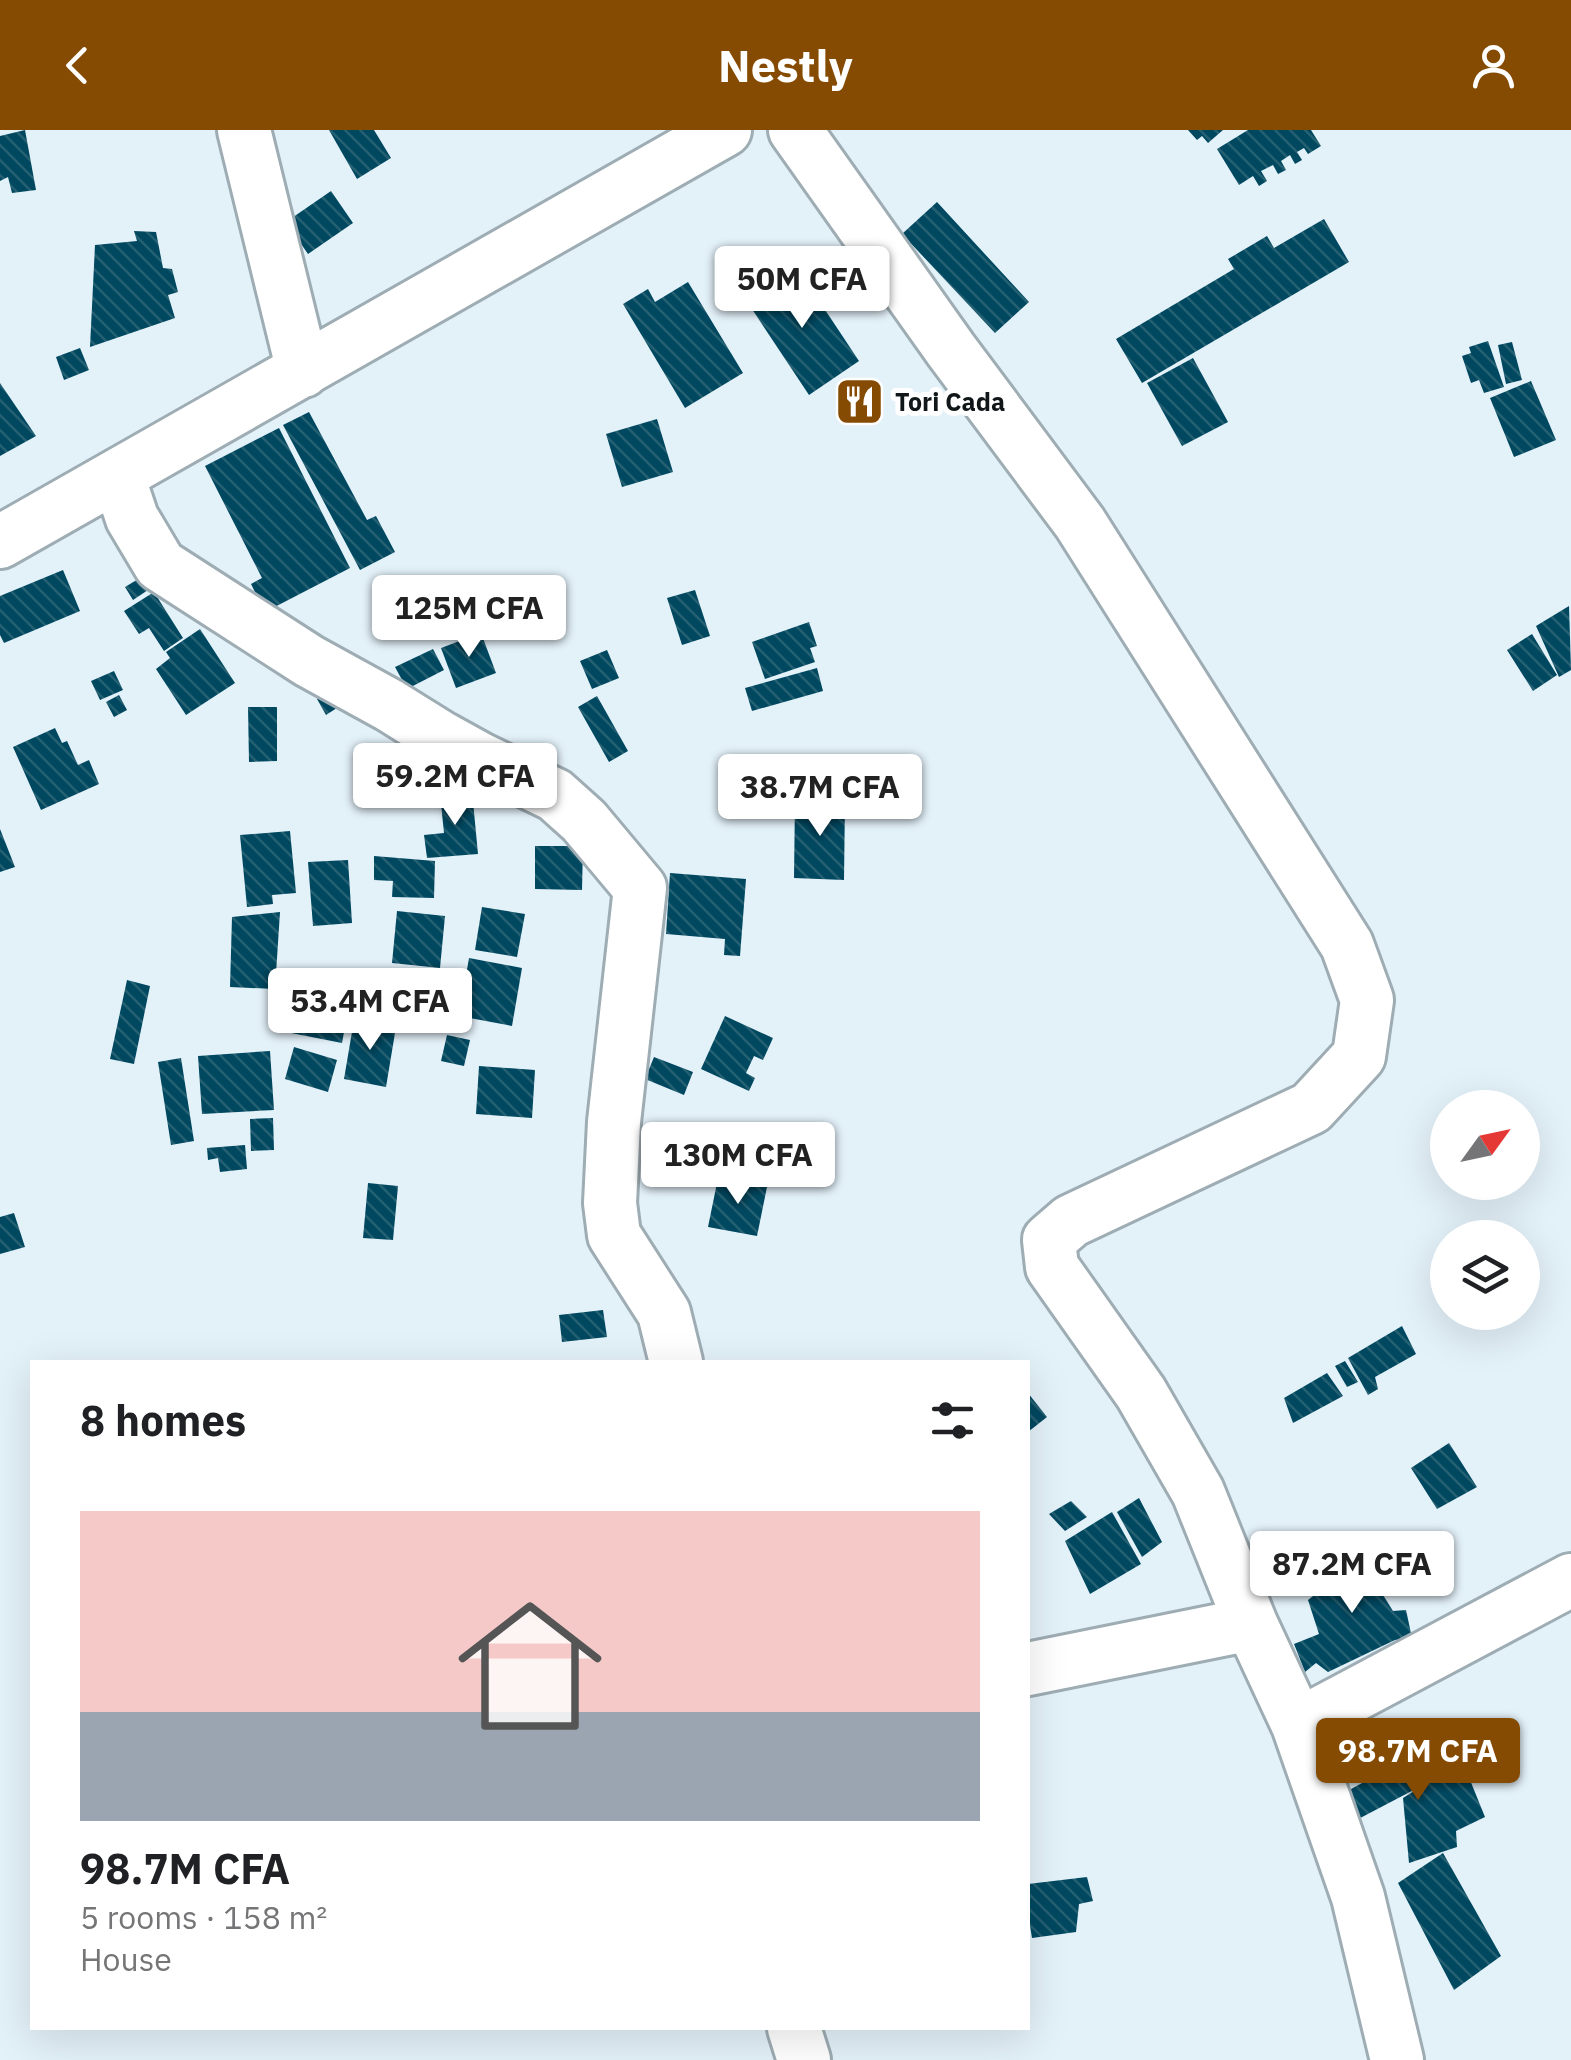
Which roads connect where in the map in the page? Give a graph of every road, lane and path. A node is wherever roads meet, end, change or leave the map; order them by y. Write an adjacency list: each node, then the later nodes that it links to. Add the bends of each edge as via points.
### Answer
1 (244, 130): 4 (street)
2 (724, 130): 4 (street)
3 (795, 130): 9 (street, via 1080,523 1347,945 1367,1000 1358,1056 1311,1108 1071,1221 1050,1240 1052,1267 1141,1393 1198,1492)
4 (302, 372): 5 (street)
5 (118, 476): 6 (street); 7 (street, via 132,518 160,565 309,661 555,794 640,888 610,1203 614,1235 664,1313)
6 (0, 542)
7 (676, 1360)
8 (1571, 1580): 11 (street)
9 (1252, 1624): 10 (street); 11 (street)
10 (1030, 1669)
11 (1298, 1725): 14 (street, via 1358,1897)
12 (795, 2030): 13 (street)
13 (804, 2060)
14 (1397, 2060)

